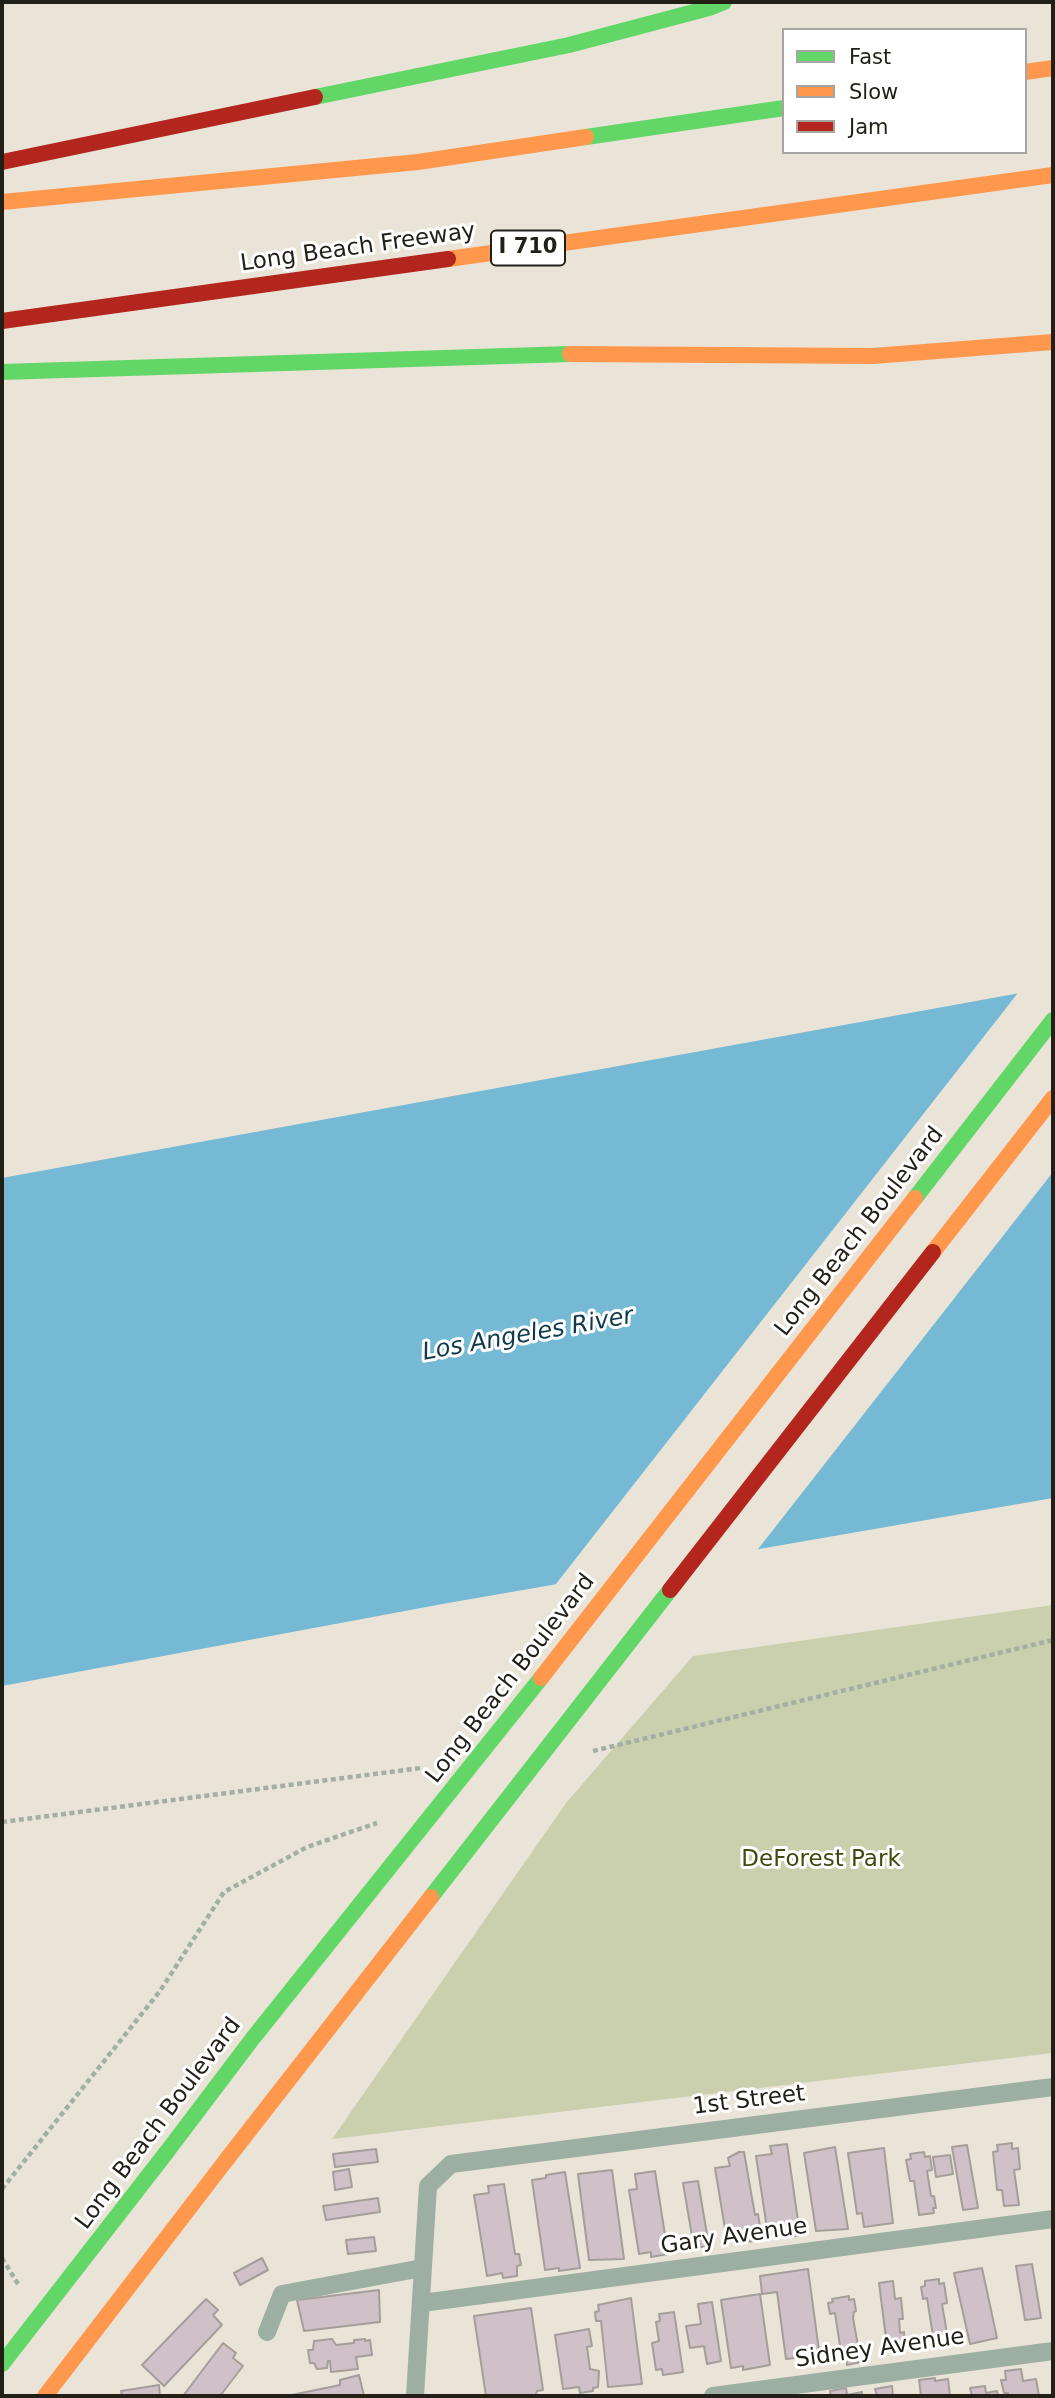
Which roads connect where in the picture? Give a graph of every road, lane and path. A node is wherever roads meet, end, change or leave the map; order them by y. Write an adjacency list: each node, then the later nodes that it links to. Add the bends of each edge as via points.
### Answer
1 (724, 2): 5 (main road, via 569,45)
2 (1053, 68): 3 (main road)
3 (1027, 72)
4 (782, 108): 7 (main road, via 418,162)
5 (2, 162)
6 (1053, 175): 8 (main road, Long Beach Freeway / I 710)
7 (2, 202)
8 (2, 321)
9 (1053, 342): 10 (main road, via 873,356 584,354)
10 (2, 372)
11 (1053, 1020): 21 (main road, Long Beach Boulevard, bridge, via 488,1746)
12 (1053, 1098): 22 (main road, bridge)
13 (383, 1821): 15 (path, via 307,1847 224,1892 160,1991)
14 (1053, 2087): 17 (lane, 1st Street, via 452,2164 428,2186)
15 (2, 2189)
16 (1053, 2219): 18 (lane, Gary Avenue)
17 (422, 2269): 18 (lane); 19 (lane, via 282,2294)
18 (422, 2302): 23 (lane)
19 (267, 2332)
20 (1053, 2351): 24 (lane, Sidney Avenue)
21 (5, 2355)
22 (45, 2396)
23 (415, 2396)
24 (713, 2396)

